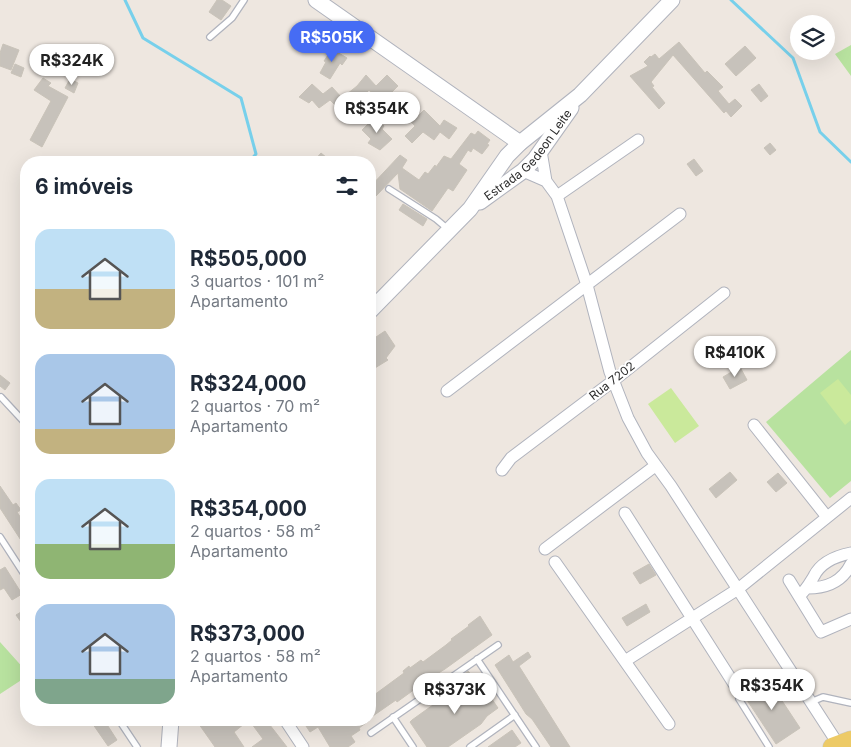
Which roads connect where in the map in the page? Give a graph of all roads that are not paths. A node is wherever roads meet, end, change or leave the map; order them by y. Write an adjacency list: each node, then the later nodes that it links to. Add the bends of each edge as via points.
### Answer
1 (244, 0): 4 (lane, via 232,18)
2 (316, 0): 6 (main road)
3 (672, 0): 5 (main road, Estrada Gedeon Leite)
4 (210, 37)
5 (580, 95): 6 (main road, Estrada Gedeon Leite); 8 (main road, Estrada Gedeon Leite)
6 (526, 139): 8 (main road, via 537,138); 9 (main road, Estrada Gedeon Leite)
7 (638, 140): 13 (street)
8 (541, 151): 10 (main road, Estrada Gedeon Leite); 11 (street)
9 (507, 156): 10 (main road, via 513,166); 14 (main road, Estrada Gedeon Leite)
10 (523, 172): 11 (street); 14 (main road, Estrada Gedeon Leite)
11 (546, 181): 13 (street)
12 (389, 189): 16 (lane)
13 (558, 196): 17 (street)
14 (470, 209): 16 (main road, Estrada Gedeon Leite)
15 (680, 214): 17 (street)
16 (450, 230): 19 (main road, Estrada Gedeon Leite)
17 (587, 285): 20 (street); 21 (street)
18 (724, 293): 20 (street, Rua 7202)
19 (376, 305)
20 (613, 381): 25 (street, via 628,418); 26 (street, Rua 7202, via 511,458)
21 (448, 392)
22 (1, 397): 23 (lane)
23 (20, 418)
24 (754, 425): 29 (street)
25 (655, 466): 31 (street); 37 (street)
26 (502, 470)
27 (851, 498): 29 (street)
28 (625, 513): 39 (street)
29 (827, 517): 37 (street)
30 (0, 537): 35 (lane)
31 (545, 549)
32 (851, 553): 38 (street, via 825,563)
33 (555, 562): 43 (street)
34 (851, 564): 38 (street, via 847,573 836,582)
35 (20, 568)
36 (789, 580): 38 (street)
37 (738, 588): 39 (street); 46 (street)
38 (803, 592): 40 (street, via 821,632)
39 (692, 618): 43 (street); 44 (street)
40 (851, 619)
41 (498, 645): 42 (lane)
42 (477, 660): 48 (lane); 49 (lane)
43 (625, 661): 50 (street)
44 (734, 684)
45 (739, 698): 62 (lane)
46 (811, 702): 47 (lane, via 824,697); 55 (street)
47 (851, 703)
48 (515, 715): 60 (lane); 61 (lane)
49 (393, 717): 54 (lane); 59 (lane)
50 (669, 724)
51 (123, 726): 56 (lane)
52 (171, 726): 57 (main road)
53 (289, 726): 58 (street)
54 (371, 733)
55 (844, 745)
56 (137, 747)
57 (169, 747)
58 (303, 747)
59 (414, 747)
60 (470, 747)
61 (536, 747)
62 (769, 747)

